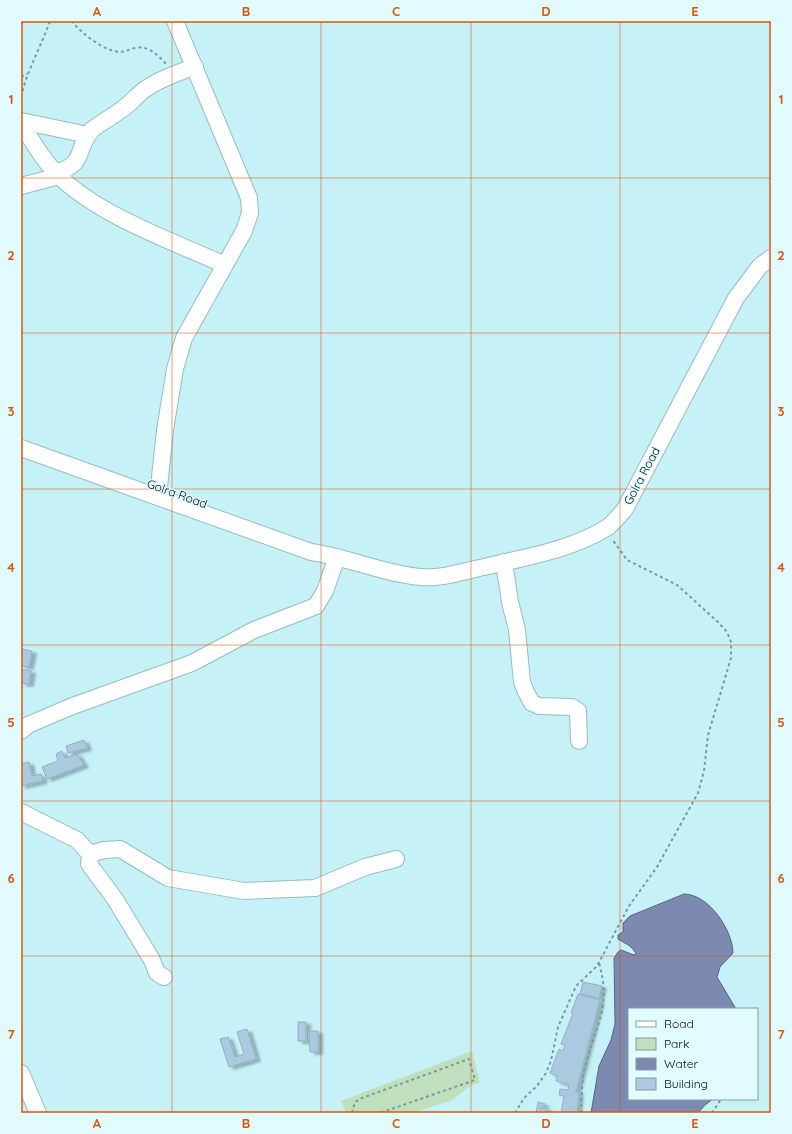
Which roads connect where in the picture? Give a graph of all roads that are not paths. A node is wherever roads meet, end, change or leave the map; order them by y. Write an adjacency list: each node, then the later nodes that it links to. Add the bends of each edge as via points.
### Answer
1 (176, 21): 2 (street)
2 (195, 66): 5 (street, via 147,88); 9 (street, via 249,198 250,213 244,231)
3 (21, 121): 5 (street)
4 (21, 125): 6 (street)
5 (88, 135): 6 (street, via 77,161)
6 (57, 175): 7 (street); 9 (street, via 107,211)
7 (21, 186)
8 (771, 258): 14 (street, Golra Road, via 760,266 736,298 625,509 605,528 584,539 544,553)
9 (224, 265): 12 (street, via 182,344 175,369 165,430)
10 (21, 436): 12 (street, Golra Road)
11 (21, 448): 12 (street, Golra Road)
12 (159, 492): 13 (street, Golra Road, via 320,545)
13 (334, 556): 14 (street, Golra Road, via 386,571 422,577 448,575); 15 (street, via 325,591 316,606 254,630 192,663 70,707 28,725)
14 (504, 562): 16 (street, via 517,630 522,682 532,702 539,706 572,707 578,711)
15 (21, 731)
16 (579, 742)
17 (21, 812): 18 (street, via 77,840)
18 (90, 854): 19 (street, via 120,849 168,878 244,891 315,888 365,867); 20 (street, via 89,864 115,899 152,960 157,973)
19 (396, 860)
20 (164, 977)
21 (21, 1073): 22 (street)
22 (38, 1113)

